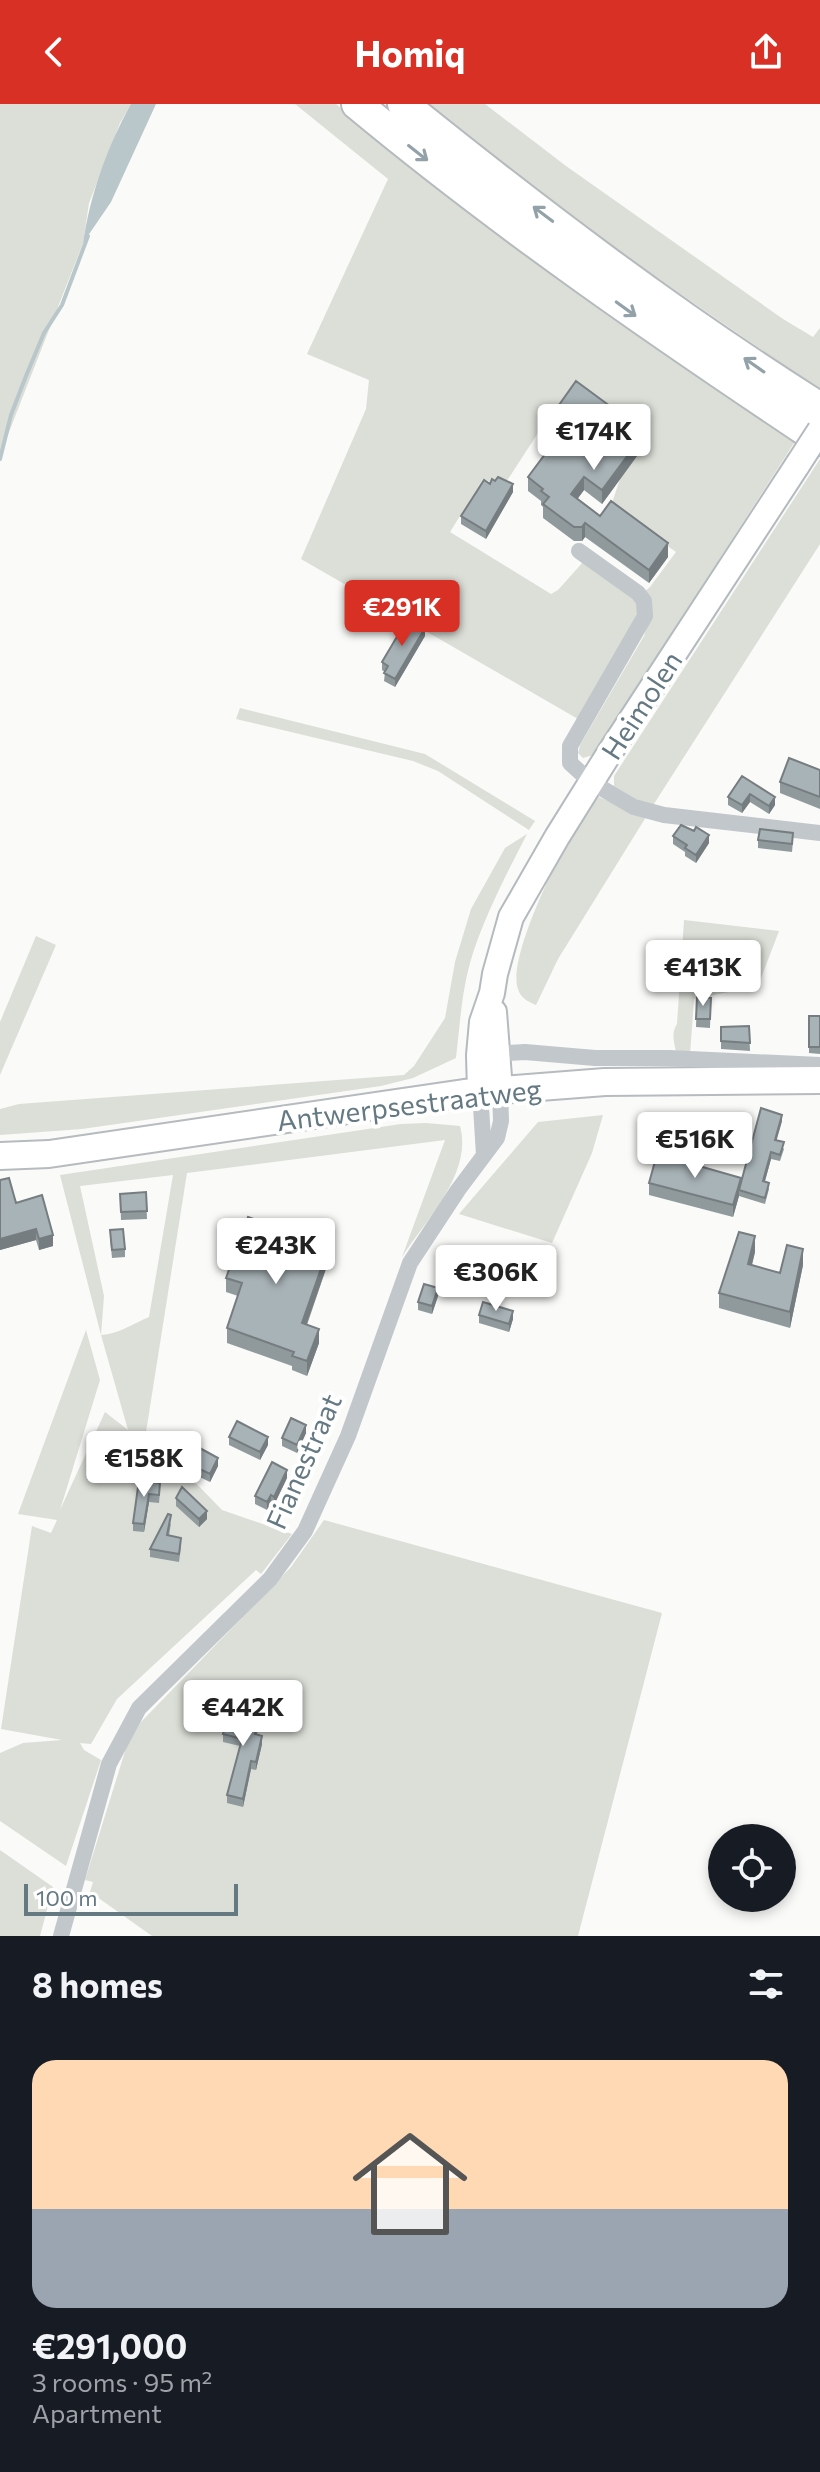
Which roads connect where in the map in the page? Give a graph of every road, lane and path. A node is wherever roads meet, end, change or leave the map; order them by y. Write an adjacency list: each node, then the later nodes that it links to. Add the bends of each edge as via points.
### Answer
1 (357, 104): 5 (highway, one-way to 5, via 572,271)
2 (403, 104): 3 (highway, one-way to 2, via 584,245)
3 (820, 408)
4 (820, 430): 7 (street, Heimolen, bridge)
5 (820, 440)
6 (579, 551): 7 (street, via 638,593 645,616 570,746 570,763)
7 (591, 782): 8 (street, via 634,807 664,815); 9 (street, Heimolen, via 511,917 495,974)
8 (820, 833)
9 (488, 1054): 10 (street, Antwerpsestraatweg); 12 (street, Heimolen)
10 (820, 1065)
11 (820, 1080): 12 (main road, Antwerpsestraatweg, via 605,1082)
12 (490, 1090): 13 (main road, Antwerpsestraatweg, via 49,1154); 14 (street, Fianestraat, via 501,1121 497,1138 410,1263 348,1436 305,1531 270,1579 139,1708 109,1764)
13 (0, 1156)
14 (61, 1936)

